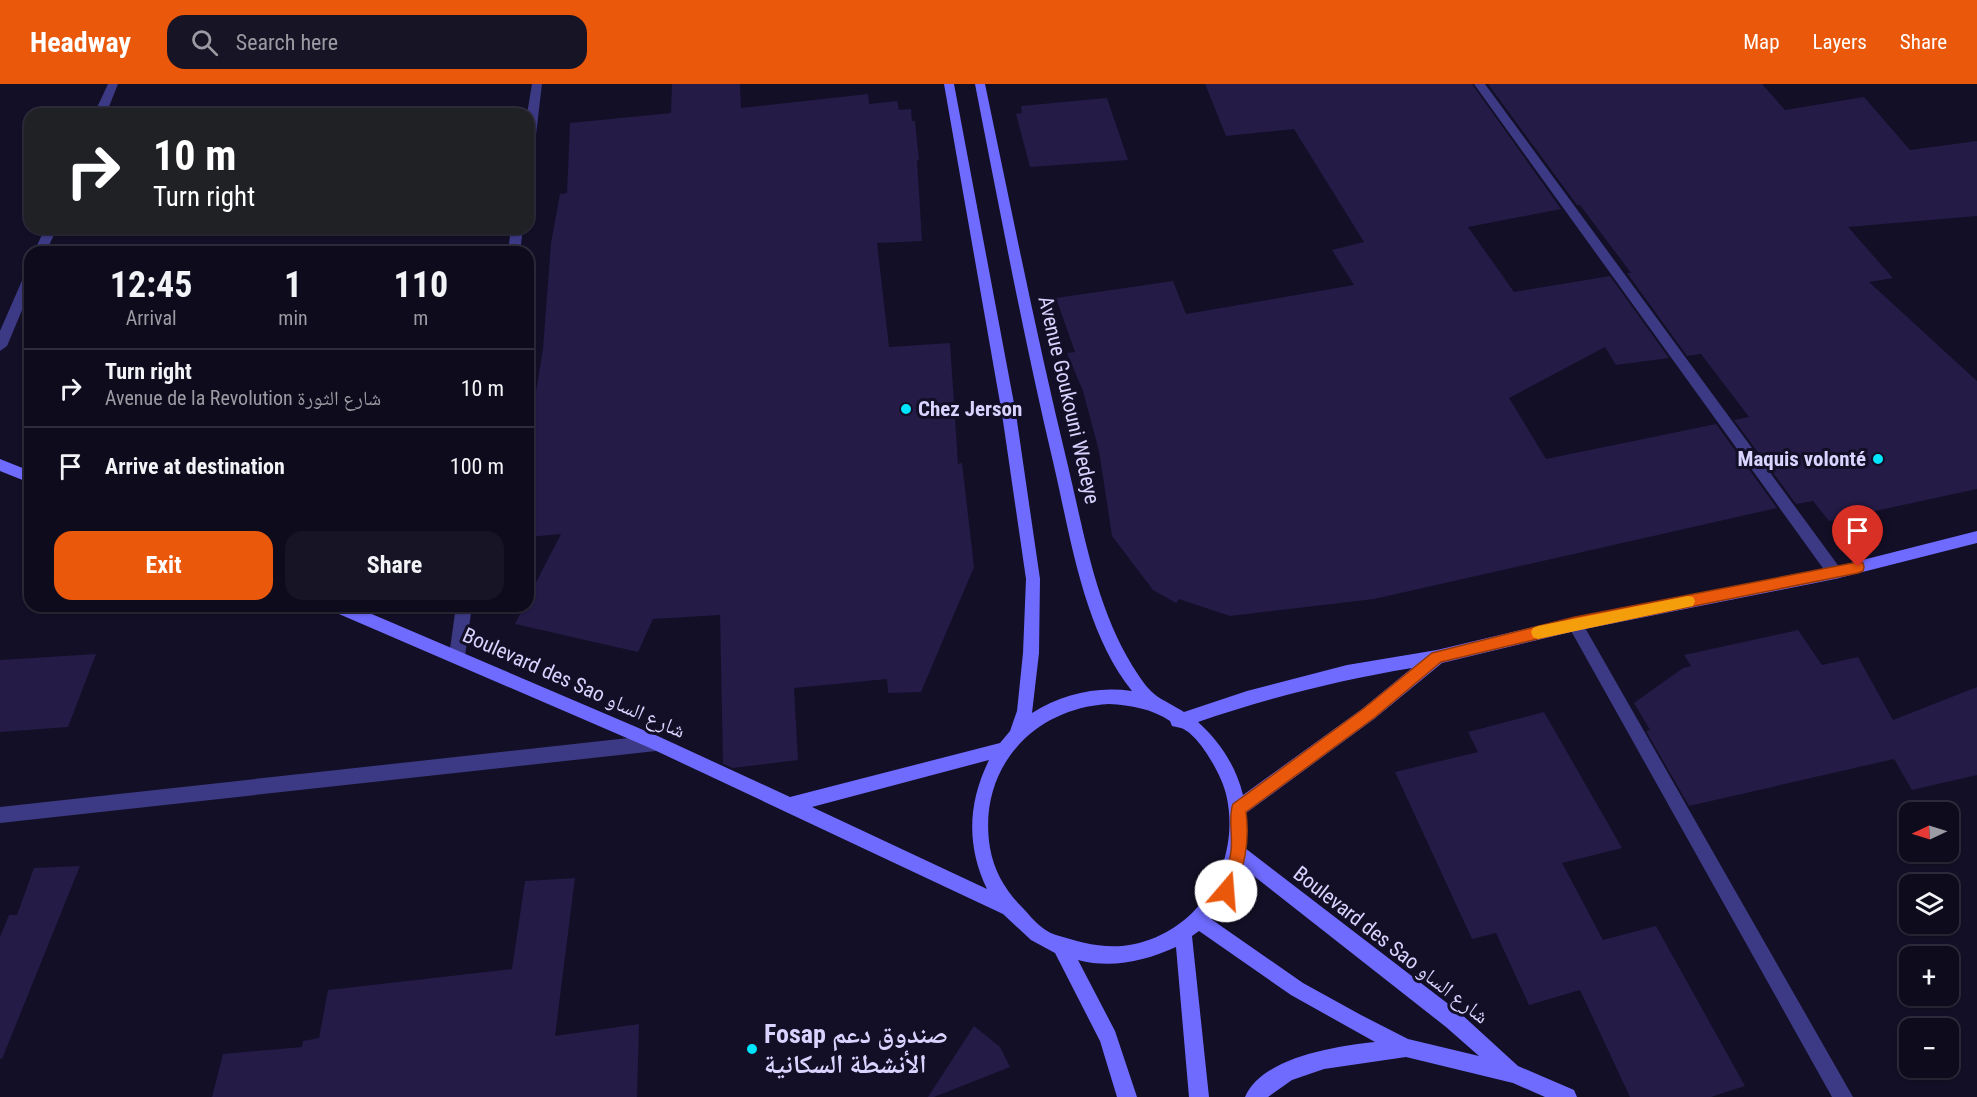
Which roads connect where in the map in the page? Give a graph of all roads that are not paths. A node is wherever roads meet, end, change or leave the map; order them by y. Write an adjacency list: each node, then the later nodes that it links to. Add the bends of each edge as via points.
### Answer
1 (113, 84): 6 (street)
2 (537, 84): 7 (street)
3 (949, 84): 21 (street, via 1009,414 1033,579 1031,653 1024,711)
4 (980, 84): 19 (street, Avenue Goukouni Wedeye, via 1047,411 1089,582 1110,639 1136,688)
5 (1479, 84): 13 (street)
6 (103, 108)
7 (534, 108)
8 (24, 290): 9 (street)
9 (0, 346)
10 (0, 465): 11 (street)
11 (24, 475)
12 (1975, 540): 13 (street)
13 (1835, 573): 16 (street)
14 (352, 612): 17 (street, Boulevard des Sao شارع الساو)
15 (463, 612): 17 (street)
16 (1575, 624): 18 (street); 38 (street)
17 (457, 656): 22 (street, Boulevard des Sao شارع الساو)
18 (1437, 657): 20 (street, via 1347,672); 25 (street, via 1368,714)
19 (1156, 709): 20 (street); 21 (street, via 1127,700 1077,700 1041,712)
20 (1178, 721): 25 (street, via 1205,744 1226,774)
21 (1017, 730): 23 (street)
22 (656, 743): 24 (street, Boulevard des Sao شارع الساو); 26 (street)
23 (999, 750): 24 (street); 28 (street, via 982,787 977,829 988,872)
24 (791, 805): 28 (street, Boulevard des Sao شارع الساو)
25 (1238, 809): 27 (street)
26 (0, 815)
27 (1239, 854): 29 (street, via 1226,891); 33 (street, Boulevard des Sao شارع الساو, via 1453,1020)
28 (1013, 910): 31 (street)
29 (1202, 923): 30 (street); 32 (street, Boulevard des Sao شارع الساو, via 1297,988)
30 (1184, 937): 31 (street, via 1154,950 1124,956 1091,953); 35 (street)
31 (1060, 944): 34 (street, via 1108,1038)
32 (1406, 1048): 33 (street, Boulevard des Sao شارع الساو); 36 (street, via 1295,1068)
33 (1514, 1074): 37 (street, Boulevard des Sao شارع الساو)
34 (1127, 1097)
35 (1198, 1097)
36 (1255, 1097)
37 (1567, 1097)
38 (1843, 1097)

